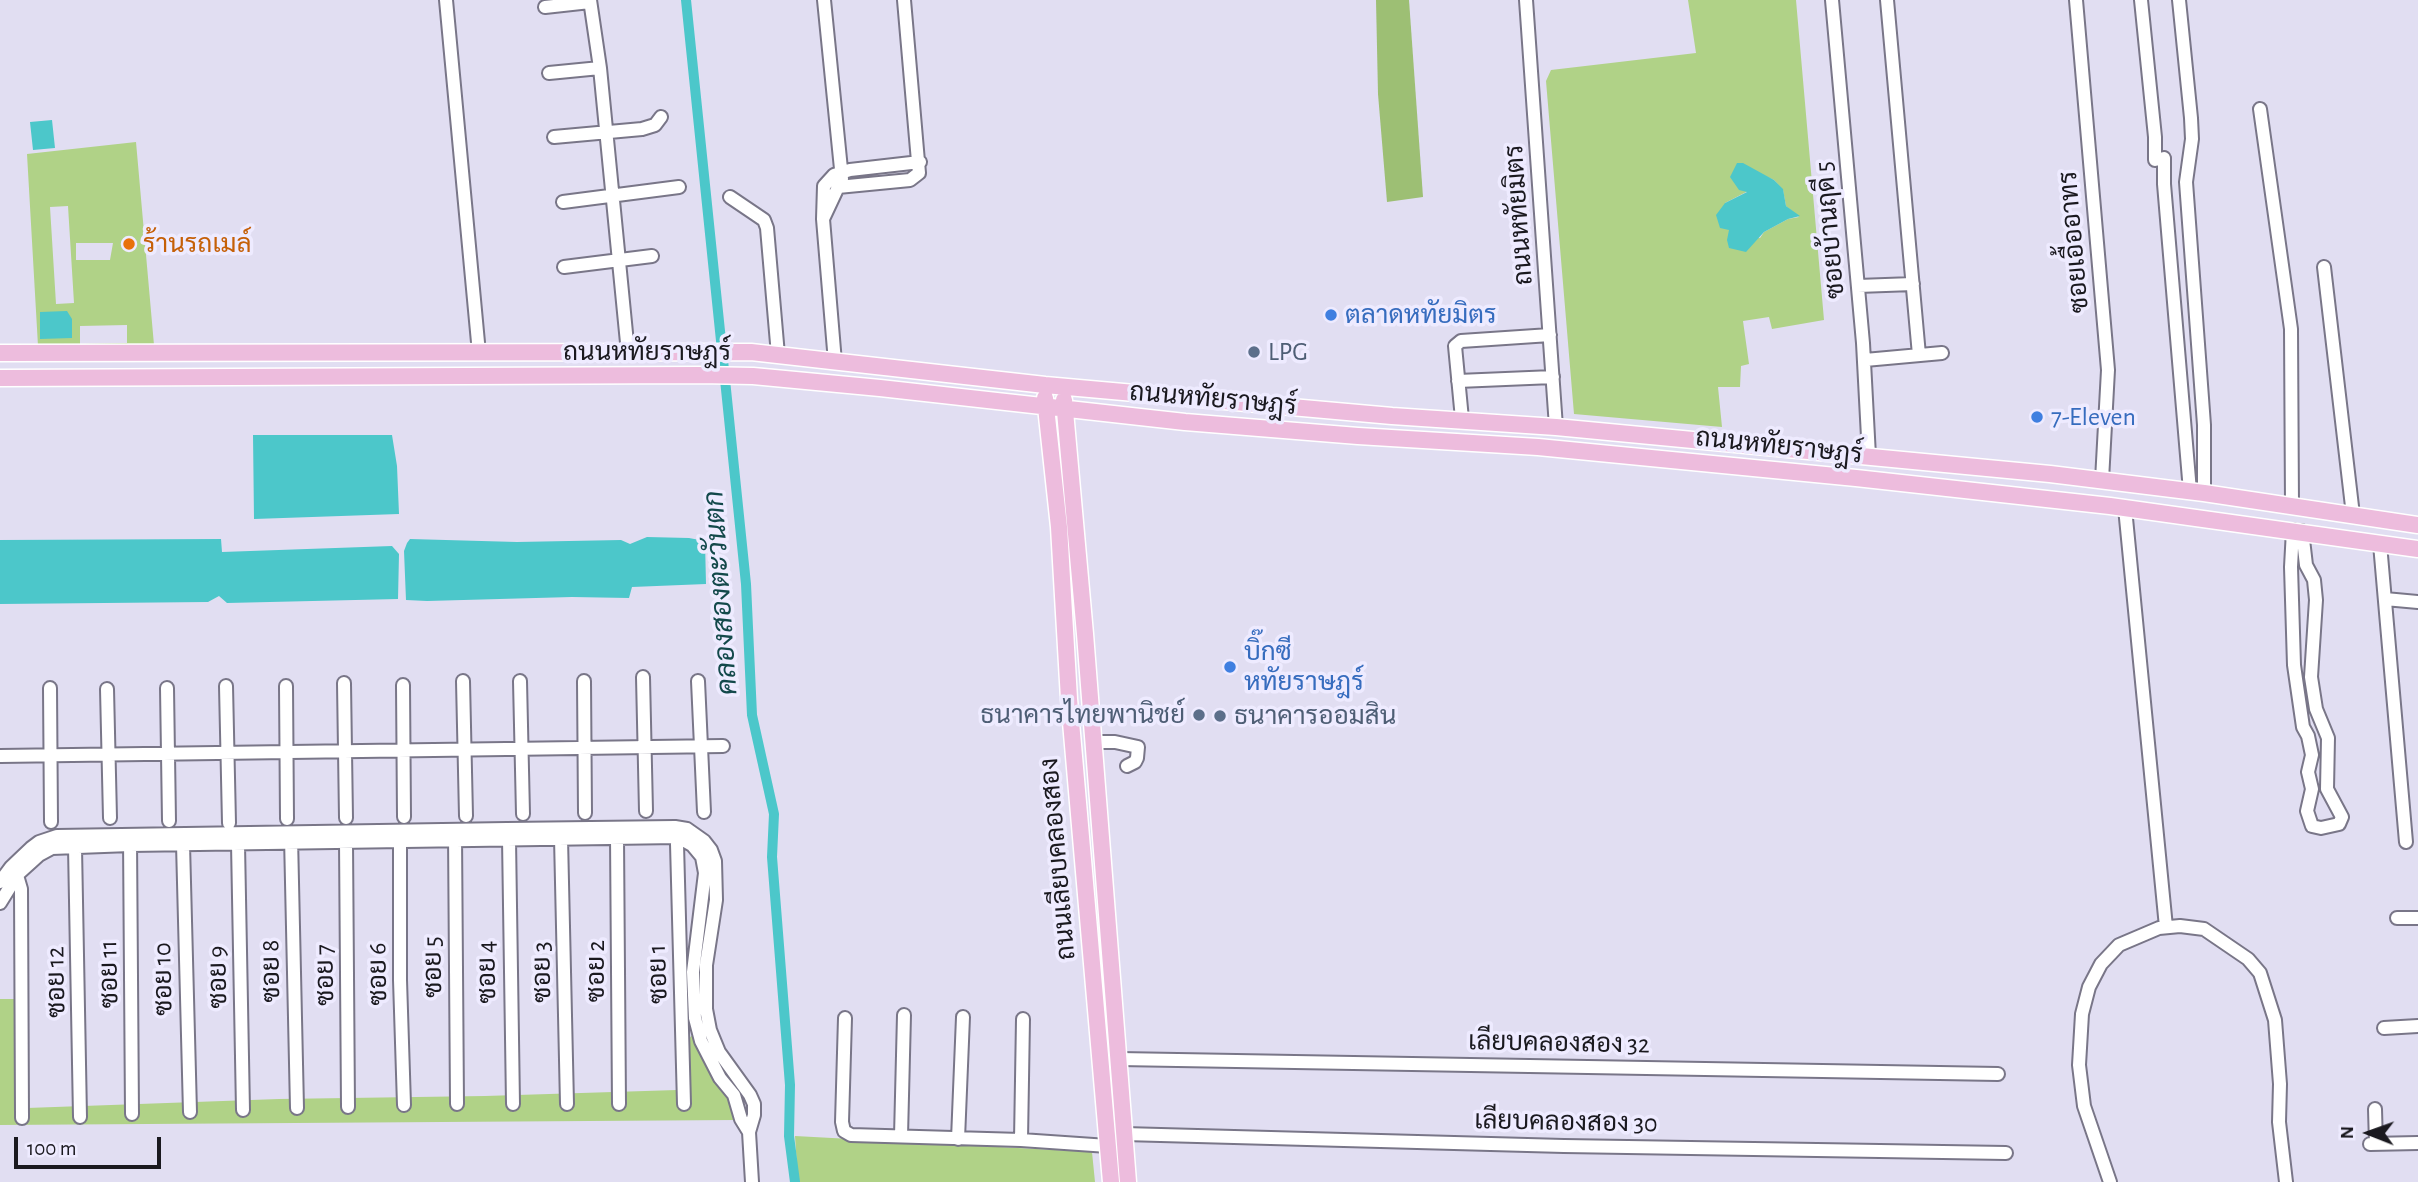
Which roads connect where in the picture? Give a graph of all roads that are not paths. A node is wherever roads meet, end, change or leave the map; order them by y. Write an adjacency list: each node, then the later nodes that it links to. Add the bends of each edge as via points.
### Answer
1 (446, 0): 34 (street)
2 (824, 0): 18 (street)
3 (904, 0): 18 (street, via 919,173 910,180)
4 (1526, 0): 33 (street, ถนนหทัยมิตร)
5 (1832, 0): 30 (street, ซอยบ้านฤดี 5)
6 (1887, 0): 29 (street)
7 (2076, 0): 57 (street, ซอยเอื้ออาทร, via 2108,370)
8 (2141, 0): 20 (street, via 2155,160 2164,158)
9 (2179, 0): 19 (street, via 2192,139)
10 (590, 1): 11 (street); 12 (street)
11 (545, 7)
12 (600, 68): 13 (street); 16 (street)
13 (548, 73)
14 (2260, 109): 59 (street, via 2291,328)
15 (661, 117): 16 (street, via 655,125 642,129)
16 (606, 132): 17 (street); 22 (street)
17 (554, 137)
18 (842, 179): 41 (street, via 823,219)
19 (2186, 182): 20 (street, via 2178,178); 31 (street)
20 (2164, 184): 32 (street)
21 (679, 187): 22 (street)
22 (613, 197): 24 (street); 26 (street)
23 (730, 197): 38 (street, via 764,220 767,228)
24 (563, 202)
25 (652, 257): 26 (street)
26 (619, 260): 27 (street); 36 (street)
27 (564, 267)
28 (2323, 267): 61 (street)
29 (1913, 284): 30 (street); 39 (street)
30 (1858, 286): 40 (street, ซอยบ้านฤดี 5)
31 (2194, 298): 32 (street); 58 (street, via 2204,425)
32 (2175, 300): 58 (street)
33 (1550, 335): 42 (street, ถนนหทัยมิตร); 44 (street, via 1461,341 1455,346)
34 (479, 352): 35 (main road, ถนนหทัยราษฎร์); 36 (main road, ถนนหทัยราษฎร์)
35 (0, 353)
36 (628, 353): 38 (main road, ถนนหทัยราษฎร์)
37 (1942, 353): 39 (street)
38 (778, 355): 41 (main road, ถนนหทัยราษฎร์)
39 (1919, 355): 40 (street)
40 (1865, 360): 56 (street, ซอยบ้านฤดี 5)
41 (835, 362): 45 (main road, ถนนหทัยราษฎร์)
42 (1553, 377): 44 (street); 52 (street, ถนนหทัยมิตร)
43 (0, 378): 47 (main road, ถนนหทัยราษฎร์, via 699,374)
44 (1458, 382): 51 (street)
45 (1045, 385): 46 (main road, ถนนหทัยราษฎร์); 48 (main road, ถนนเลียบคลองสอง)
46 (1065, 387): 49 (main road, ถนนเลียบคลองสอง); 51 (main road, ถนนหทัยราษฎร์)
47 (1027, 404): 48 (main road, ถนนหทัยราษฎร์); 53 (main road)
48 (1045, 406): 49 (main road, ถนนหทัยราษฎร์); 53 (main road, ถนนเลียบคลองสอง)
49 (1063, 408): 50 (main road, ถนนหทัยราษฎร์); 54 (main road, ถนนเลียบคลองสอง)
50 (1093, 413): 54 (main road, via 1084,416); 55 (main road, ถนนหทัยราษฎร์)
51 (1462, 419): 52 (main road, ถนนหทัยราษฎร์)
52 (1556, 427): 55 (main road); 56 (main road, ถนนหทัยราษฎร์)
53 (1050, 434): 128 (main road, ถนนเลียบคลองสอง)
54 (1068, 443): 84 (main road, ถนนเลียบคลองสอง)
55 (1557, 449): 60 (main road, ถนนหทัยราษฎร์)
56 (1869, 456): 57 (main road, ถนนหทัยราษฎร์)
57 (2102, 480): 58 (main road, ถนนหทัยราษฎร์)
58 (2197, 492): 59 (main road, ถนนหทัยราษฎร์)
59 (2292, 506): 61 (main road, ถนนหทัยราษฎร์)
60 (2125, 508): 63 (main road, ถนนหทัยราษฎร์); 132 (street)
61 (2353, 515): 62 (main road, ถนนหทัยราษฎร์)
62 (2418, 525)
63 (2298, 531): 64 (main road, ถนนหทัยราษฎร์); 66 (street); 67 (street)
64 (2380, 544): 65 (main road, ถนนหทัยราษฎร์); 68 (street)
65 (2418, 550)
66 (2306, 565): 67 (street); 82 (street, via 2314,580 2316,600 2311,677)
67 (2291, 566): 83 (street, via 2294,665)
68 (2385, 599): 69 (street); 120 (street)
69 (2418, 602)
70 (643, 677): 87 (street)
71 (463, 681): 90 (street)
72 (520, 681): 89 (street)
73 (583, 681): 88 (street)
74 (698, 681): 85 (street)
75 (344, 683): 94 (street)
76 (403, 685): 91 (street)
77 (226, 686): 92 (street)
78 (286, 687): 93 (street)
79 (50, 688): 97 (street)
80 (167, 688): 95 (street)
81 (107, 689): 98 (street)
82 (2316, 709): 83 (street); 83 (street, via 2328,738 2327,789 2342,817 2330,827 2312,826 2308,820 2312,755)
83 (2301, 712)
84 (1093, 742): 99 (street, via 1138,747 1135,762); 127 (main road, ถนนเลียบคลองสอง)
85 (702, 746): 86 (street); 87 (street); 102 (street)
86 (723, 746)
87 (645, 747): 88 (street); 100 (street)
88 (584, 748): 89 (street); 101 (street)
89 (523, 749): 90 (street); 103 (street)
90 (464, 750): 91 (street); 104 (street)
91 (404, 751): 94 (street); 105 (street)
92 (228, 752): 93 (street); 95 (street); 111 (street)
93 (287, 752): 94 (street); 108 (street)
94 (346, 752): 107 (street)
95 (169, 754): 98 (street); 109 (street)
96 (0, 756): 97 (street)
97 (49, 756): 98 (street); 110 (street)
98 (108, 756): 106 (street)
99 (1127, 766)
100 (646, 811)
101 (585, 813)
102 (704, 813)
103 (523, 814)
104 (466, 816)
105 (404, 817)
106 (110, 818)
107 (346, 818)
108 (287, 819)
109 (169, 821)
110 (51, 822)
111 (229, 823)
112 (454, 835): 114 (street); 116 (street); 118 (street); 133 (street, via 687,829 711,850 717,873 716,900); 142 (street, ซอย 5)
113 (617, 837): 115 (street); 133 (street, via 678,837 702,857 705,873); 145 (street, ซอย 2)
114 (292, 838): 117 (street); 119 (street); 122 (street); 149 (street, ซอย 8)
115 (561, 838): 116 (street); 144 (street, ซอย 3)
116 (509, 839): 143 (street, ซอย 4)
117 (130, 840): 121 (street); 124 (street); 125 (street, via 48,838); 153 (street, ซอย 11)
118 (400, 841): 119 (street); 147 (street, ซอย 6)
119 (346, 842): 148 (street, ซอย 7)
120 (2406, 842)
121 (183, 844): 122 (street); 152 (street, ซอย 10)
122 (238, 844): 151 (street, ซอย 9)
123 (677, 844): 133 (street, ซอย 1)
124 (75, 847): 125 (street, via 52,848); 154 (street, ซอย 12)
125 (15, 870): 126 (street); 129 (street); 155 (street, via 21,889)
126 (0, 882)
127 (1105, 886): 128 (main road); 140 (main road, ถนนเลียบคลองสอง)
128 (1085, 889): 161 (main road, ถนนเลียบคลองสอง)
129 (0, 903)
130 (2397, 918): 131 (street)
131 (2418, 918)
132 (2166, 927): 166 (street, via 2119,945 2101,964 2082,1014 2079,1065 2084,1106); 167 (street, via 2204,929 2248,959 2260,973 2275,1020)
133 (694, 968): 146 (street, ซอย 1); 163 (street, via 695,1018 701,1041 714,1055 720,1078 734,1095 749,1132)
134 (904, 1015): 157 (street)
135 (963, 1017): 158 (street)
136 (845, 1018): 157 (street, via 844,1131)
137 (1023, 1019): 159 (street)
138 (2418, 1026): 139 (street)
139 (2385, 1028)
140 (1119, 1059): 141 (street, เลียบคลองสอง 32); 156 (main road, ถนนเลียบคลองสอง)
141 (1998, 1073)
142 (457, 1104)
143 (513, 1104)
144 (567, 1104)
145 (619, 1104)
146 (684, 1104)
147 (404, 1105)
148 (348, 1107)
149 (297, 1108)
150 (2375, 1109): 160 (street, via 2373,1144)
151 (243, 1110)
152 (190, 1112)
153 (132, 1114)
154 (80, 1116)
155 (22, 1118)
156 (1124, 1134): 162 (street, เลียบคลองสอง 30); 165 (main road, ถนนเลียบคลองสอง)
157 (901, 1136): 158 (street)
158 (958, 1139): 159 (street)
159 (1020, 1140): 161 (street)
160 (2418, 1143)
161 (1108, 1146): 164 (main road, ถนนเลียบคลองสอง)
162 (2006, 1153)
163 (752, 1182)
164 (1111, 1182)
165 (1128, 1182)
166 (2110, 1182)
167 (2286, 1182)

